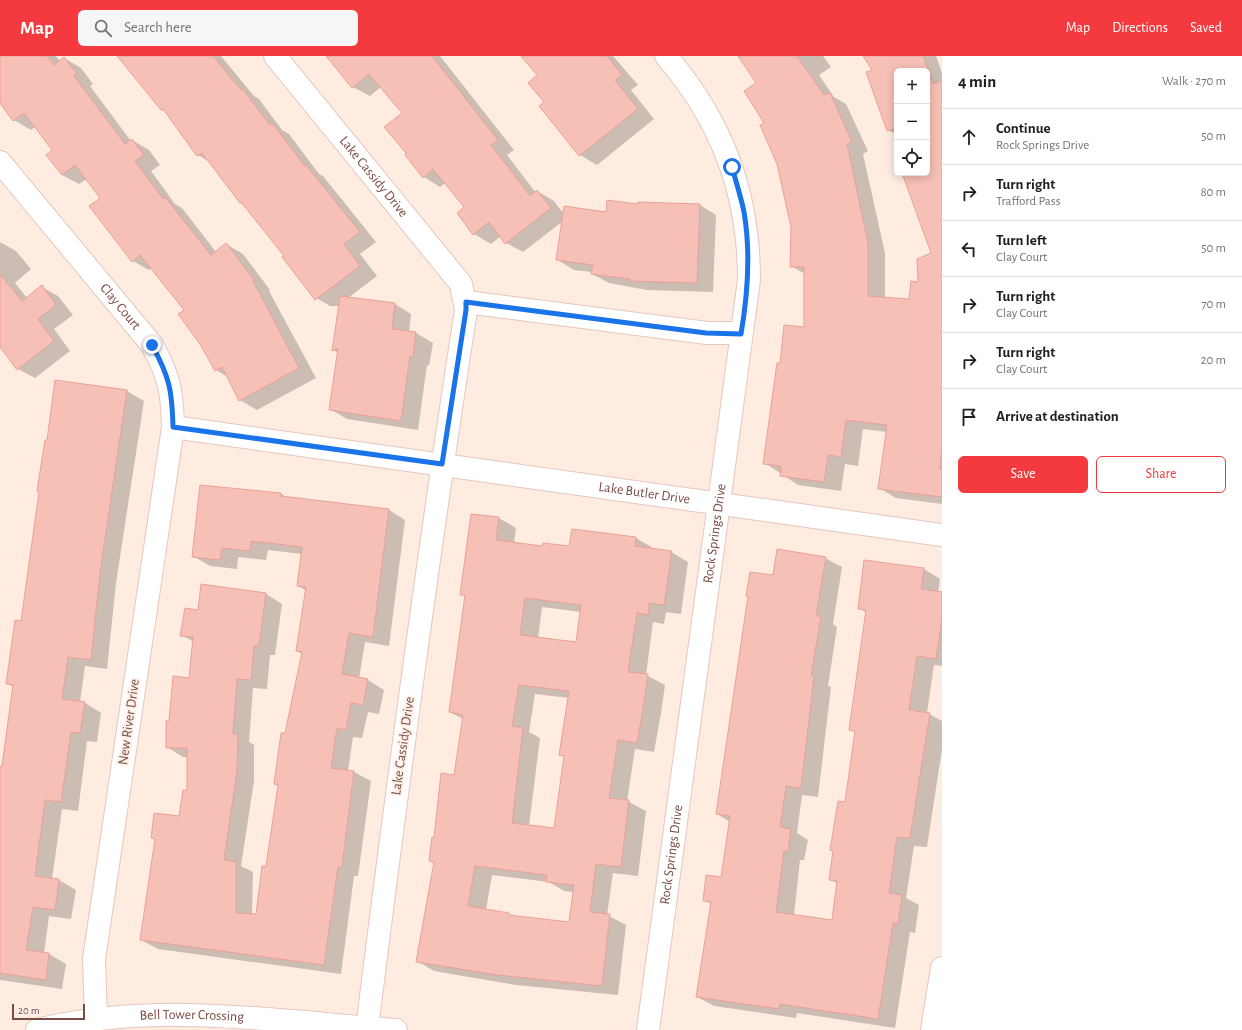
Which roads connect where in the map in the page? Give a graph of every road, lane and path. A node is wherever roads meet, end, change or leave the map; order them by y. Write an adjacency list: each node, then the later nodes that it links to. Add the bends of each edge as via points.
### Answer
1 (275, 56): 4 (street, Lake Cassidy Drive, via 461,284)
2 (666, 56): 5 (street, Rock Springs Drive, via 708,115 724,146 744,211 749,257)
3 (0, 162): 6 (street, Clay Court, via 152,345 165,368 172,393)
4 (466, 302): 5 (street, via 706,333); 7 (street)
5 (741, 334): 8 (street, Rock Springs Drive)
6 (173, 427): 7 (street); 11 (street, New River Drive, via 94,959)
7 (442, 464): 8 (street, Lake Butler Drive); 12 (street, Lake Cassidy Drive)
8 (717, 504): 9 (street, Lake Butler Drive); 15 (street, Rock Springs Drive)
9 (942, 535)
10 (942, 968): 16 (street)
11 (96, 1018): 12 (street, Bell Tower Crossing, via 141,1014 197,1014); 13 (street, Bell Tower Crossing)
12 (367, 1028): 14 (street, Bell Tower Crossing)
13 (37, 1030)
14 (396, 1030)
15 (648, 1030)
16 (932, 1030)

